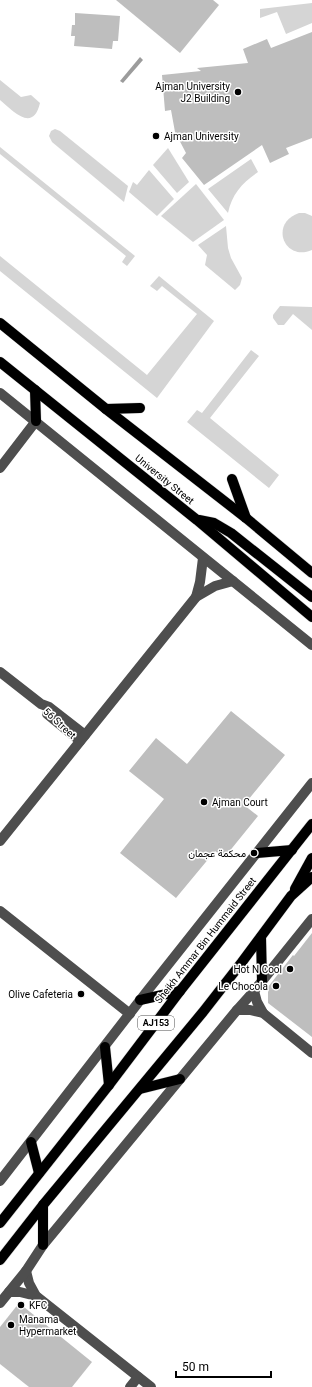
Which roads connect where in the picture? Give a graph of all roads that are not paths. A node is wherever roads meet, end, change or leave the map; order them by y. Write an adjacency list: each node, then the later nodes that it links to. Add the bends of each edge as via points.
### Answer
1 (0, 323): 6 (main road, University Street)
2 (0, 362): 3 (main road, University Street)
3 (35, 390): 7 (main road); 11 (main road, University Street)
4 (0, 393): 7 (street)
5 (140, 408): 6 (main road)
6 (106, 409): 10 (main road, University Street)
7 (36, 422): 8 (street); 12 (street)
8 (0, 468)
9 (232, 479): 10 (main road)
10 (246, 518): 13 (main road, University Street)
11 (197, 520): 16 (main road, via 214,523 231,533); 17 (main road, University Street)
12 (203, 558): 14 (street); 15 (street)
13 (312, 573)
14 (233, 582): 15 (street, via 215,586); 18 (street)
15 (196, 597): 20 (street)
16 (312, 597)
17 (312, 617)
18 (312, 645)
19 (0, 672): 20 (street, 56 Street, via 41,704 45,712)
20 (82, 738): 23 (street)
21 (312, 783): 25 (street)
22 (312, 824): 24 (main road, Sheikh Ammar Bin Hummaid Street / AJ153)
23 (0, 841)
24 (292, 850): 25 (main road); 33 (main road, Sheikh Ammar Bin Hummaid Street / AJ153)
25 (257, 853): 35 (street)
26 (312, 858): 28 (main road)
27 (312, 877): 28 (main road, AJ153)
28 (291, 896): 31 (main road, AJ153)
29 (0, 911): 38 (street)
30 (312, 919): 32 (street)
31 (261, 937): 32 (main road); 43 (main road, AJ153)
32 (262, 981): 34 (street)
33 (180, 991): 35 (main road); 42 (main road, Sheikh Ammar Bin Hummaid Street / AJ153)
34 (254, 991): 36 (street); 37 (street)
35 (140, 1000): 38 (street)
36 (237, 1010): 37 (street); 41 (street)
37 (263, 1013): 40 (street)
38 (130, 1014): 39 (street)
39 (105, 1047): 42 (main road); 44 (street)
40 (312, 1053)
41 (180, 1079): 43 (main road); 49 (street)
42 (109, 1085): 45 (main road, Sheikh Ammar Bin Hummaid Street / AJ153)
43 (140, 1089): 47 (main road, AJ153)
44 (31, 1142): 45 (main road); 46 (street)
45 (39, 1173): 48 (main road, Sheikh Ammar Bin Hummaid Street / AJ153)
46 (0, 1181)
47 (43, 1205): 49 (main road); 50 (main road, AJ153)
48 (0, 1223)
49 (43, 1245): 51 (street)
50 (0, 1260)
51 (26, 1271): 52 (street); 53 (street)
52 (9, 1292): 53 (street); 54 (street)
53 (36, 1296): 55 (street)
54 (0, 1303)
55 (138, 1377): 56 (street); 57 (street)
56 (130, 1387)
57 (150, 1387)

